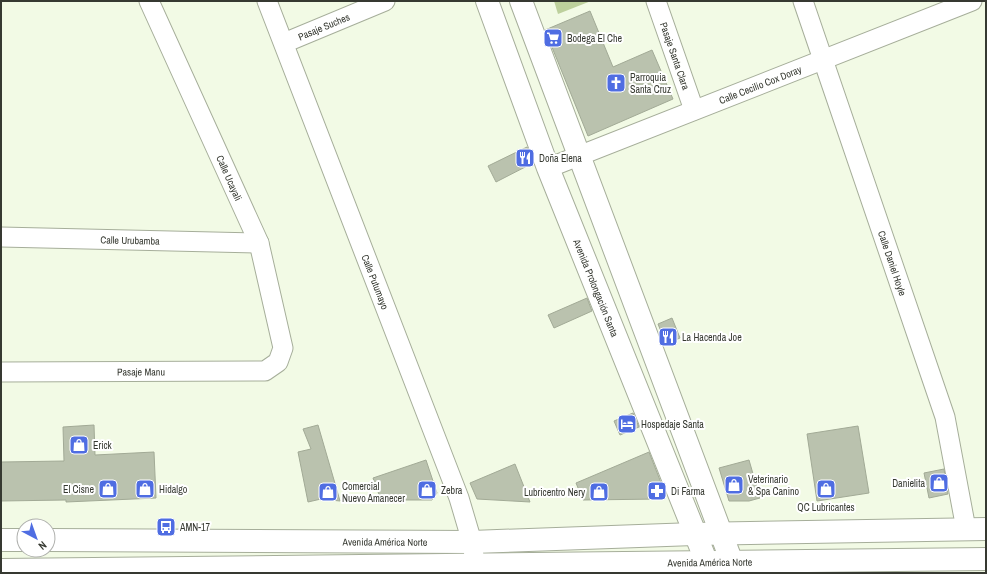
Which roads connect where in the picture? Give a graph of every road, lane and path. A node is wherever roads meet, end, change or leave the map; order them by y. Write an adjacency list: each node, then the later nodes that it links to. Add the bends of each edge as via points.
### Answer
1 (149, 1): 15 (street, Calle Ucayali)
2 (267, 1): 9 (street, Calle Putumayo)
3 (385, 1): 9 (street, Pasaje Suches)
4 (487, 1): 13 (main road, Avenida Prolongación Santa)
5 (522, 1): 12 (main road)
6 (656, 1): 11 (street, Pasaje Santa Clara)
7 (802, 1): 10 (street, Calle Daniel Hoyle)
8 (972, 1): 10 (street, Calle Cecilio Cox Doray)
9 (284, 44): 24 (street, Calle Putumayo, via 459,498)
10 (822, 60): 11 (street, Calle Cecilio Cox Doray); 18 (street, Calle Daniel Hoyle, via 946,417)
11 (694, 110): 12 (street, Calle Cecilio Cox Doray)
12 (580, 155): 13 (street, Calle Cecilio Cox Doray); 20 (main road)
13 (548, 168): 19 (main road, Avenida Prolongación Santa)
14 (1, 237): 15 (street, Calle Urubamba)
15 (259, 242): 16 (street, Calle Ucayali, via 283,348)
16 (278, 362): 17 (street, Pasaje Manu, via 265,371)
17 (1, 372)
18 (976, 529): 20 (main road, Avenida América Norte)
19 (694, 534): 20 (main road, Avenida América Norte); 24 (main road, Avenida América Norte); 27 (main road, Avenida Prolongación Santa)
20 (721, 534): 28 (main road)
21 (1, 540): 22 (main road)
22 (16, 540)
23 (56, 540): 24 (main road, Avenida América Norte)
24 (472, 542): 26 (street, Calle Putumayo)
25 (986, 559): 28 (main road, Avenida América Norte)
26 (475, 566): 27 (main road, Avenida América Norte); 30 (main road, Avenida América Norte)
27 (709, 568): 28 (main road, Avenida América Norte)
28 (734, 568)
29 (1, 570): 30 (main road, Avenida América Norte)
30 (356, 570)

